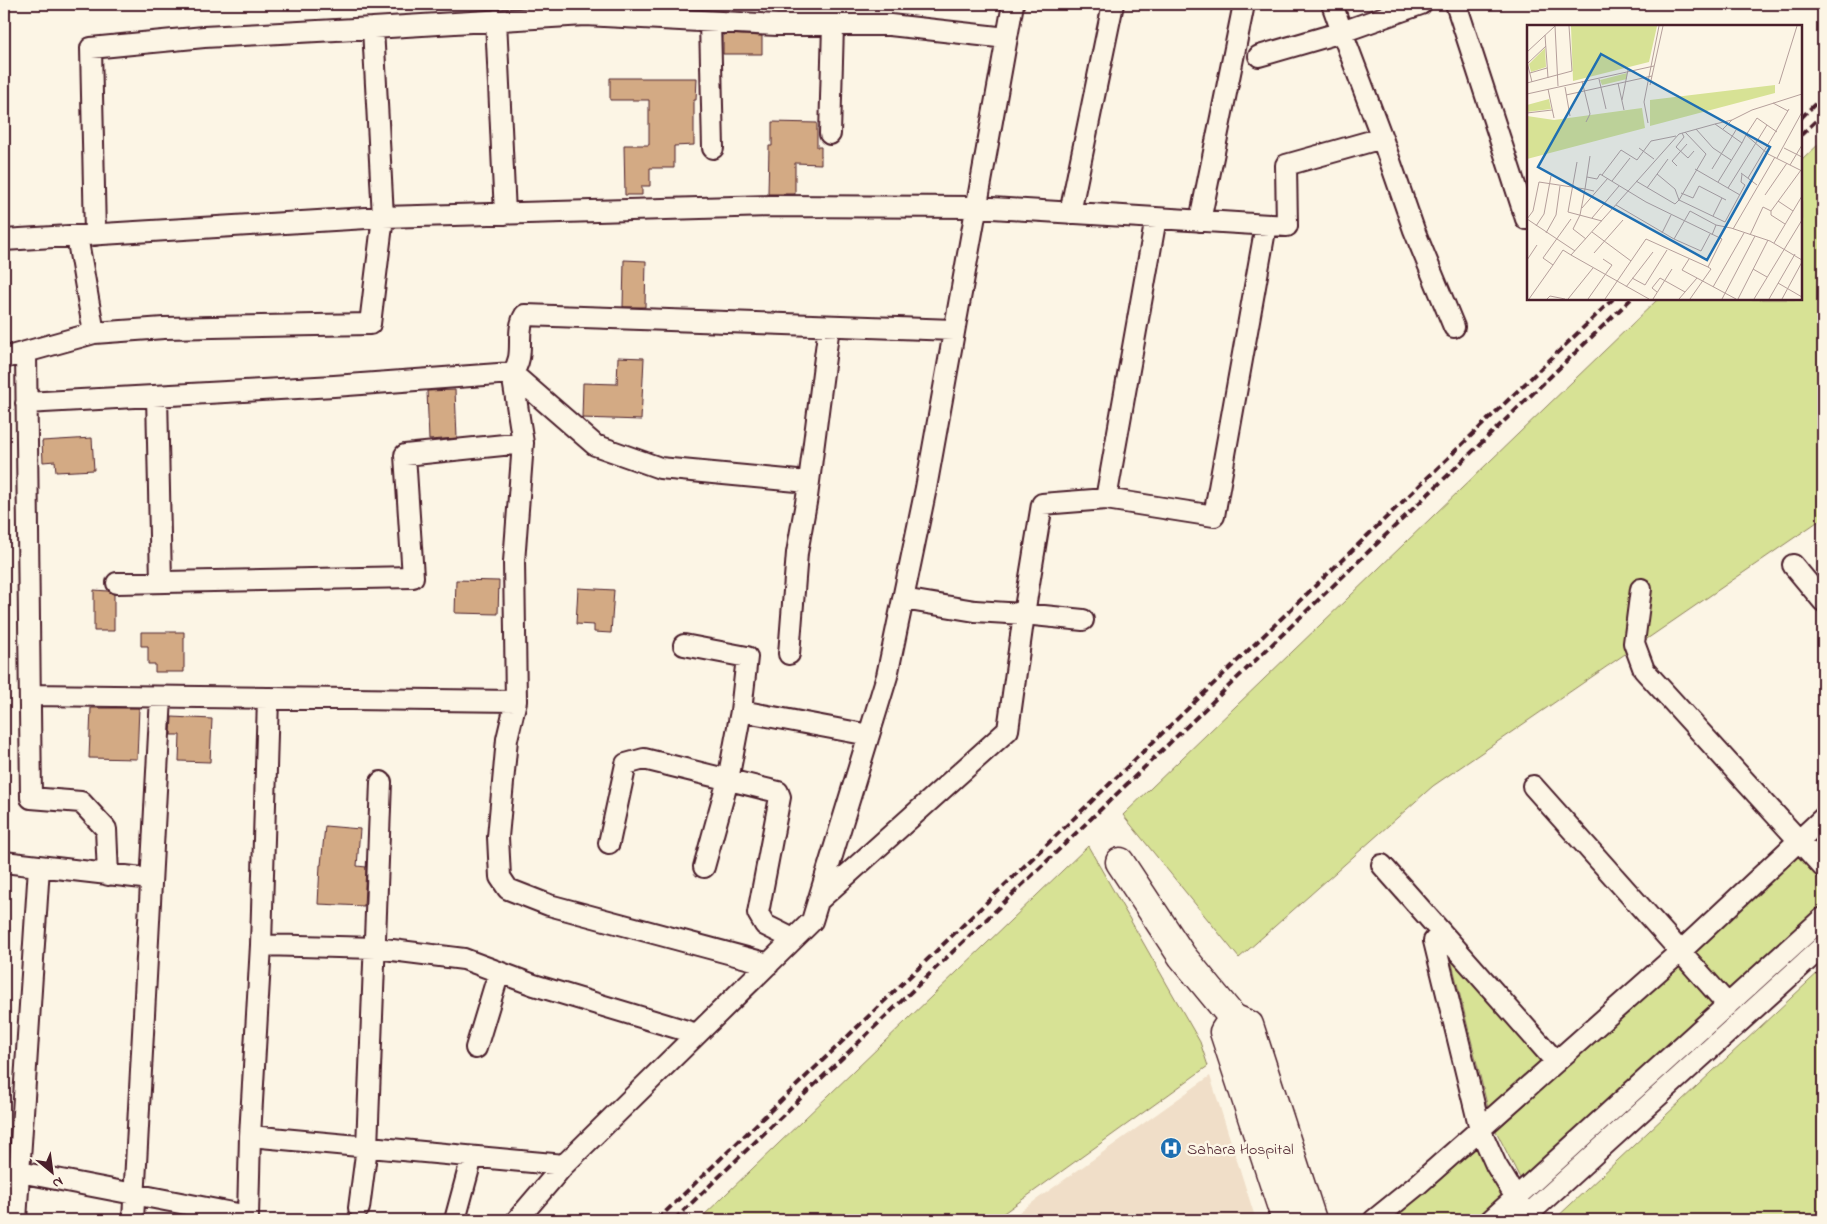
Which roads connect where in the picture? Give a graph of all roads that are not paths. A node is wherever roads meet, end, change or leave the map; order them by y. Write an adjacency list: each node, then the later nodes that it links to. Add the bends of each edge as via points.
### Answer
1 (1013, 4): 12 (street)
2 (1113, 4): 18 (street)
3 (1244, 4): 23 (street)
4 (1332, 4): 11 (street)
5 (1421, 4): 11 (street)
6 (1456, 4): 22 (street)
7 (496, 20): 8 (street, via 585,15); 10 (street); 19 (street)
8 (710, 22): 9 (street); 16 (street)
9 (833, 26): 12 (street, via 890,25); 14 (street)
10 (373, 28): 20 (street); 25 (street, via 204,37 91,48)
11 (1342, 32): 13 (street); 15 (street)
12 (1006, 38): 17 (street)
13 (1259, 56)
14 (830, 134)
15 (1382, 138): 24 (street, via 1286,165 1287,226); 28 (street, via 1414,230)
16 (713, 148)
17 (976, 207): 18 (street); 19 (street, via 771,206); 29 (street)
18 (1070, 213): 21 (street)
19 (505, 214): 20 (street)
20 (383, 217): 25 (street); 30 (street, via 370,324 164,328)
21 (1156, 218): 23 (street); 38 (street)
22 (1526, 218)
23 (1200, 221): 24 (street)
24 (1266, 225): 38 (street, via 1214,516)
25 (86, 235): 26 (street); 30 (street)
26 (4, 240)
27 (829, 326): 29 (street); 33 (street, via 526,315 522,321 520,361); 37 (street)
28 (1454, 326)
29 (954, 330): 43 (street)
30 (94, 333): 31 (street)
31 (26, 352): 32 (street); 35 (street)
32 (4, 358)
33 (512, 373): 34 (street); 36 (street); 37 (street, via 596,445 660,468)
34 (157, 396): 35 (street); 40 (street)
35 (26, 403): 49 (street)
36 (523, 443): 40 (street, via 405,455 413,577); 52 (street, via 514,562)
37 (808, 482): 48 (street, via 797,553)
38 (1106, 499): 45 (street, via 1042,504)
39 (1793, 565): 44 (street)
40 (161, 582): 41 (street)
41 (117, 583)
42 (1642, 589): 59 (street, via 1634,643 1644,670)
43 (903, 599): 45 (street, via 975,611); 54 (street, via 887,676)
44 (1823, 601)
45 (1024, 614): 46 (street); 69 (street, via 1008,730)
46 (1083, 620)
47 (684, 645): 53 (street, via 747,657)
48 (789, 654)
49 (30, 695): 50 (street); 67 (street, via 31,798 81,802 106,829)
50 (161, 697): 51 (street); 68 (street)
51 (268, 698): 52 (street); 73 (street)
52 (516, 702): 77 (street, via 508,739 498,837 500,877 508,889 549,906)
53 (741, 711): 54 (street); 55 (street)
54 (868, 735): 69 (street)
55 (728, 780): 60 (street, via 644,759 626,764); 64 (street); 72 (street, via 778,792 780,797 758,913 764,925)
56 (381, 782): 75 (street)
57 (1533, 786): 76 (street)
58 (1823, 818): 59 (street)
59 (1799, 840): 66 (street); 76 (street)
60 (609, 844)
61 (4, 862): 65 (street)
62 (1120, 862): 80 (street, via 1182,956)
63 (1382, 865): 71 (street)
64 (704, 867)
65 (39, 868): 67 (street); 89 (street)
66 (1823, 868)
67 (108, 875): 68 (street)
68 (151, 880): 90 (street)
69 (818, 901): 72 (street, via 812,921)
70 (1823, 918): 79 (street)
71 (1442, 933): 83 (street); 84 (street, via 1434,941)
72 (793, 939): 77 (street)
73 (261, 945): 75 (street); 85 (street)
74 (1823, 946): 94 (street)
75 (376, 948): 78 (street, via 464,959); 86 (street)
76 (1681, 951): 79 (street); 83 (street)
77 (768, 964): 81 (street)
78 (499, 972): 81 (street); 82 (street)
79 (1728, 1005): 91 (street)
80 (1233, 1018): 99 (street, via 1224,1032); 100 (street, via 1249,1025)
81 (697, 1034): 88 (street)
82 (476, 1048)
83 (1556, 1062): 84 (street)
84 (1480, 1129): 91 (street); 101 (street)
85 (250, 1136): 86 (street); 93 (street)
86 (367, 1147): 87 (street); 92 (street)
87 (472, 1157): 88 (street); 97 (street)
88 (564, 1166): 98 (street)
89 (11, 1171): 90 (street); 95 (street)
90 (134, 1194): 93 (street); 96 (street)
91 (1516, 1198): 94 (street); 102 (street)
92 (359, 1208)
93 (248, 1218)
94 (1525, 1218)
95 (16, 1220)
96 (133, 1220)
97 (455, 1220)
98 (517, 1220)
99 (1286, 1220)
100 (1312, 1220)
101 (1374, 1220)
102 (1491, 1220)

